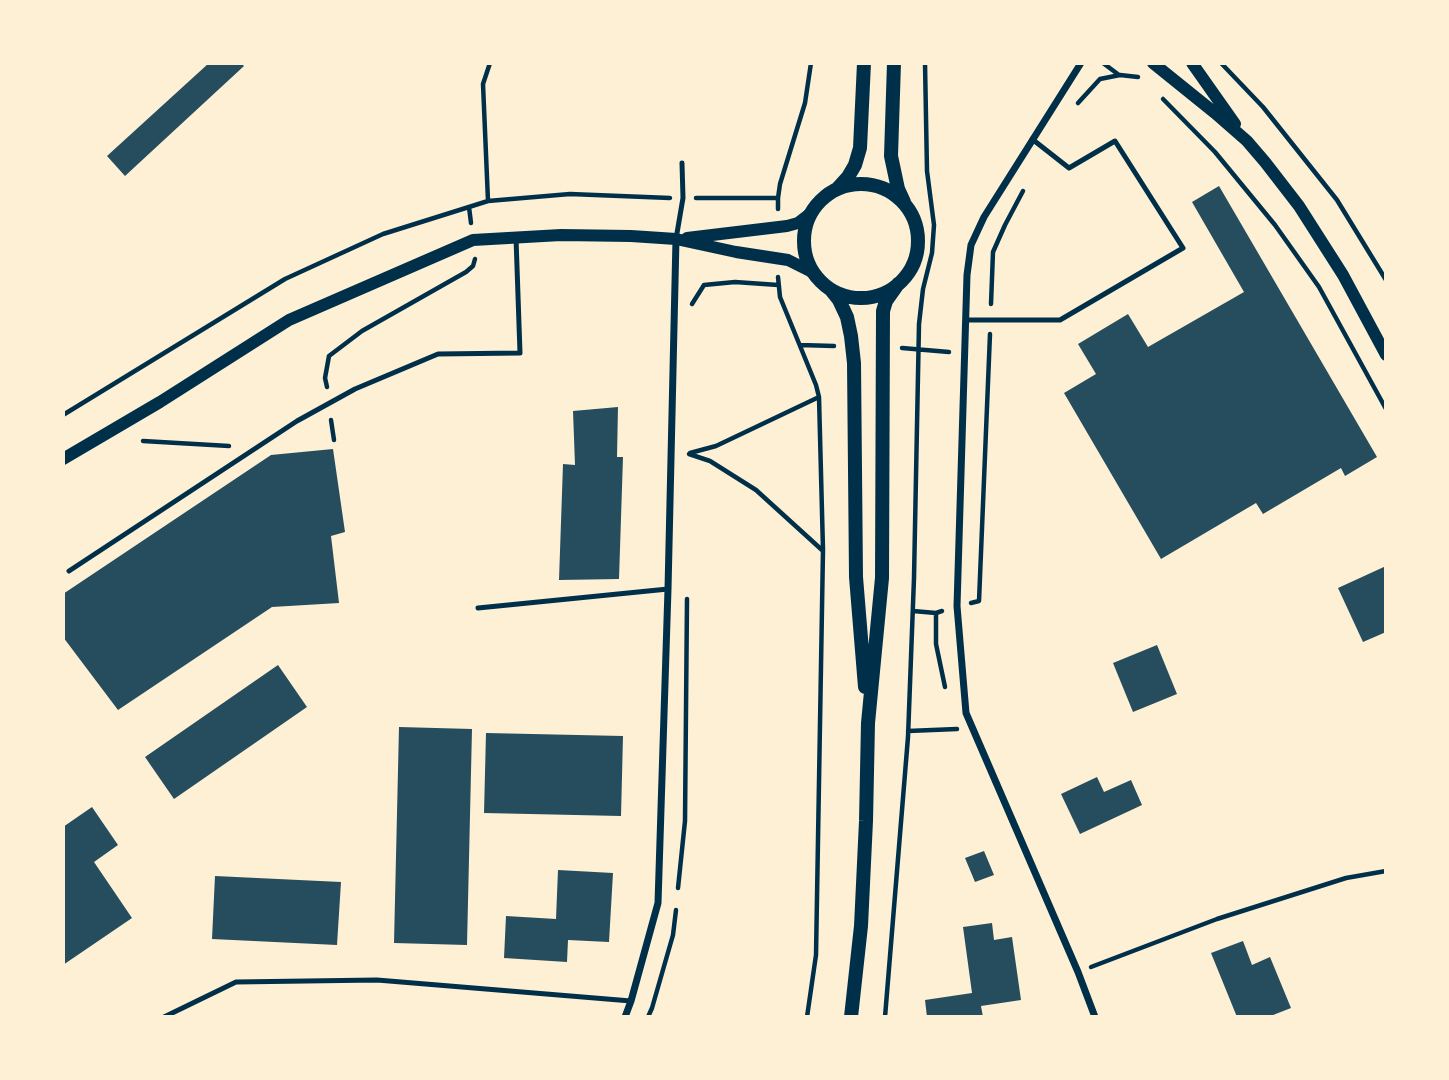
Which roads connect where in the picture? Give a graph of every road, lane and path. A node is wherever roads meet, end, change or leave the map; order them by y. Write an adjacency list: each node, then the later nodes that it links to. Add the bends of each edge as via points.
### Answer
1 (489, 63): 20 (path, via 483,84)
2 (811, 63): 24 (path, via 805,103 780,184)
3 (864, 63): 18 (main road, via 860,148 855,165)
4 (894, 63): 21 (main road, via 891,156)
5 (925, 63): 54 (path, via 933,225 919,324)
6 (1081, 63): 15 (street)
7 (1103, 63): 11 (path)
8 (1153, 63): 16 (street)
9 (1192, 63): 16 (street)
10 (1221, 63): 30 (path, via 1263,107 1337,200)
11 (1120, 75): 12 (path); 14 (path, via 1100,79)
12 (1145, 82)
13 (1160, 96): 40 (path, via 1215,152 1275,225 1319,287)
14 (1076, 106)
15 (1032, 139): 35 (street, via 971,246); 36 (lane, via 1069,168 1115,141 1183,248 1060,320)
16 (1247, 141): 37 (street, via 1299,205)
17 (682, 163): 26 (lane, via 683,198)
18 (837, 189): 21 (main road, via 867,184 895,195); 23 (main road)
19 (1024, 190): 36 (path, via 993,252)
20 (488, 201)
21 (906, 206): 31 (main road, via 918,247 908,273)
22 (469, 207): 27 (path)
23 (811, 213): 24 (street, via 799,223); 29 (main road, via 803,242)
24 (779, 228): 26 (street)
25 (516, 236): 26 (street); 27 (street); 39 (lane, via 520,353 438,354)
26 (676, 239): 28 (street); 50 (street)
27 (473, 240): 39 (path, via 476,255 466,272 362,331 329,356 325,377); 46 (street, via 289,320)
28 (779, 258): 29 (street); 32 (path)
29 (812, 272): 33 (main road)
30 (1386, 280)
31 (898, 284): 33 (main road, via 873,297 851,297); 57 (main road, via 883,311 882,578)
32 (778, 285): 34 (path, via 704,285); 38 (path)
33 (831, 290): 57 (main road, via 847,317 854,363 856,577)
34 (690, 307)
35 (966, 320): 36 (lane); 52 (street)
36 (990, 320): 52 (path, via 979,601)
37 (1386, 355)
38 (819, 397): 45 (path, via 716,446); 48 (path)
39 (329, 402): 41 (path); 44 (lane)
40 (1386, 409)
41 (334, 440)
42 (689, 440): 45 (path)
43 (143, 441): 44 (path)
44 (257, 447): 49 (lane)
45 (689, 454): 47 (path); 48 (path, via 710,461 756,490)
46 (63, 459)
47 (689, 467)
48 (823, 550): 68 (path, via 816,956)
49 (69, 571)
50 (668, 589): 53 (lane); 64 (street, via 658,903)
51 (687, 590): 61 (path, via 685,821)
52 (957, 606): 55 (path); 63 (street, via 967,713)
53 (478, 608)
54 (913, 611): 55 (path); 59 (path)
55 (936, 613): 56 (path, via 936,644)
56 (948, 695)
57 (867, 723): 69 (main road, via 861,926)
58 (963, 729): 59 (path)
59 (908, 731): 70 (path)
60 (1386, 871): 63 (path, via 1346,878 1217,919)
61 (677, 897)
62 (676, 910): 67 (path)
63 (1078, 972): 71 (street)
64 (631, 1001): 65 (lane, via 377,980 236,982); 66 (street)
65 (163, 1017)
66 (625, 1017)
67 (648, 1017)
68 (807, 1017)
69 (850, 1017)
70 (885, 1017)
71 (1095, 1017)

